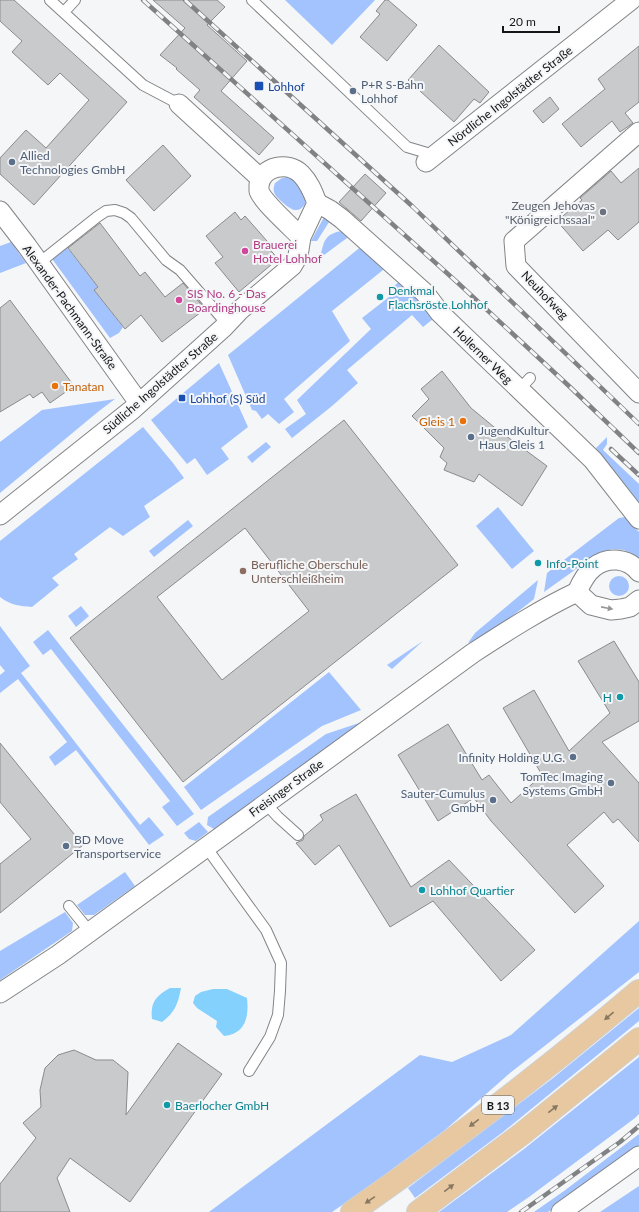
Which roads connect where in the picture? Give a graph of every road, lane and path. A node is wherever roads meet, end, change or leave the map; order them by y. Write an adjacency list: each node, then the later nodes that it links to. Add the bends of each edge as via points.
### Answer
1 (50, 0): 5 (lane)
2 (75, 0): 5 (lane)
3 (252, 0): 8 (lane, via 406,147)
4 (631, 0): 8 (street, Nördliche Ingolstädter Straße)
5 (64, 12): 6 (lane, via 143,85)
6 (179, 104): 9 (street)
7 (639, 132): 15 (street, Neuhofweg, via 514,241 516,266)
8 (430, 158)
9 (260, 178): 10 (street, via 276,167 286,167 300,172 310,185); 12 (street, via 259,190 264,199)
10 (317, 203): 12 (street, Südliche Ingolstädter Straße); 18 (street, Hollerner Weg, via 342,219 425,293 440,314 525,384 593,460)
11 (0, 211): 13 (street, Alexander-Pachmann-Straße)
12 (301, 237): 14 (street, Südliche Ingolstädter Straße, via 298,256 292,266)
13 (39, 263): 14 (lane, via 97,217 106,211 115,210 131,218 166,260 180,270); 16 (street, Alexander-Pachmann-Straße)
14 (227, 324): 16 (street, Südliche Ingolstädter Straße)
15 (639, 392)
16 (139, 403): 17 (street, Südliche Ingolstädter Straße)
17 (0, 515)
18 (639, 519)
19 (639, 572): 20 (street, via 636,567 625,561 606,561 594,566 583,579)
20 (577, 592): 21 (street, one-way to 21, via 591,605 611,610 630,607); 22 (street, Freisinger Straße, via 515,626 473,653)
21 (639, 600)
22 (266, 803): 23 (lane, via 278,818); 24 (street, Freisinger Straße)
23 (298, 835)
24 (206, 847): 26 (street, Freisinger Straße); 30 (lane, via 266,930 281,963 278,1015 270,1036)
25 (69, 906): 26 (lane)
26 (90, 932): 28 (street, Freisinger Straße)
27 (639, 991): 32 (main road, B 13, one-way to 32, via 501,1103)
28 (0, 993)
29 (639, 1039): 33 (main road, one-way to 29, via 523,1133)
30 (249, 1071)
31 (639, 1156): 34 (street)
32 (352, 1212)
33 (418, 1212)
34 (561, 1212)

